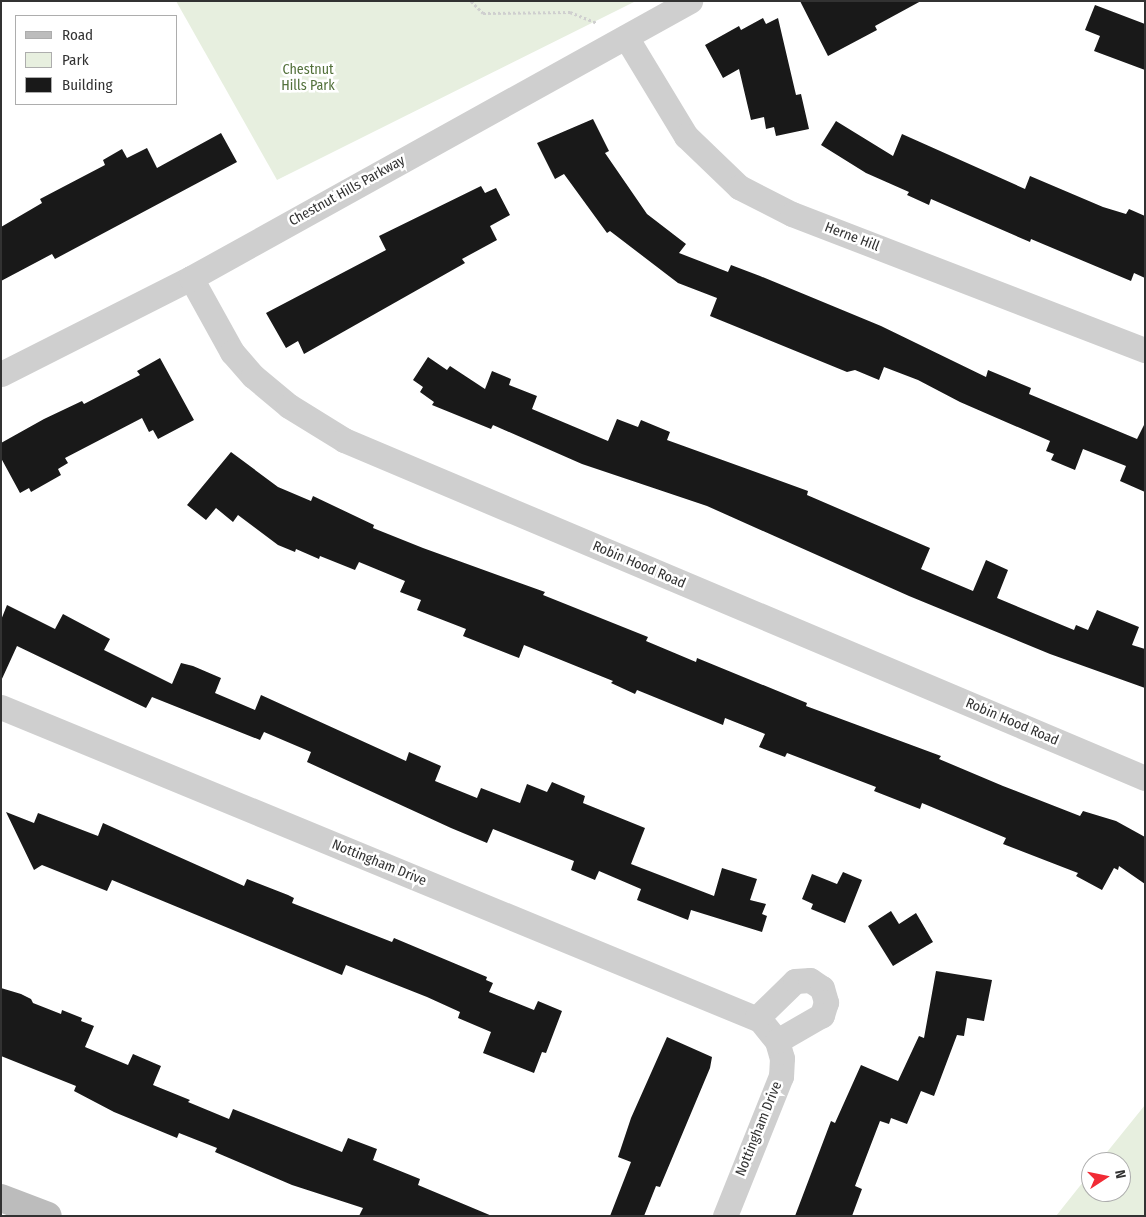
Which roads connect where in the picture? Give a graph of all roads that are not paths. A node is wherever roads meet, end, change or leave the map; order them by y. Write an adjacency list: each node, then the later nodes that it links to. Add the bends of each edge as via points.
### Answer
1 (690, 1): 2 (street, Chestnut Hills Parkway)
2 (626, 37): 3 (street, Chestnut Hills Parkway); 4 (street, Herne Hill, via 686,136 739,187 792,214)
3 (190, 278): 5 (street, Chestnut Hills Parkway); 7 (street, Robin Hood Road, via 232,352 252,376 290,406 344,440)
4 (1145, 350)
5 (1, 374)
6 (1, 707): 8 (street, Nottingham Drive)
7 (1145, 778)
8 (757, 1018): 9 (street, Nottingham Drive); 9 (street, via 795,981 810,980 822,988 826,1002 822,1015)
9 (778, 1041): 12 (street, Nottingham Drive, via 782,1058 781,1076)
10 (1, 1198): 11 (main road)
11 (48, 1216)
12 (725, 1216)

